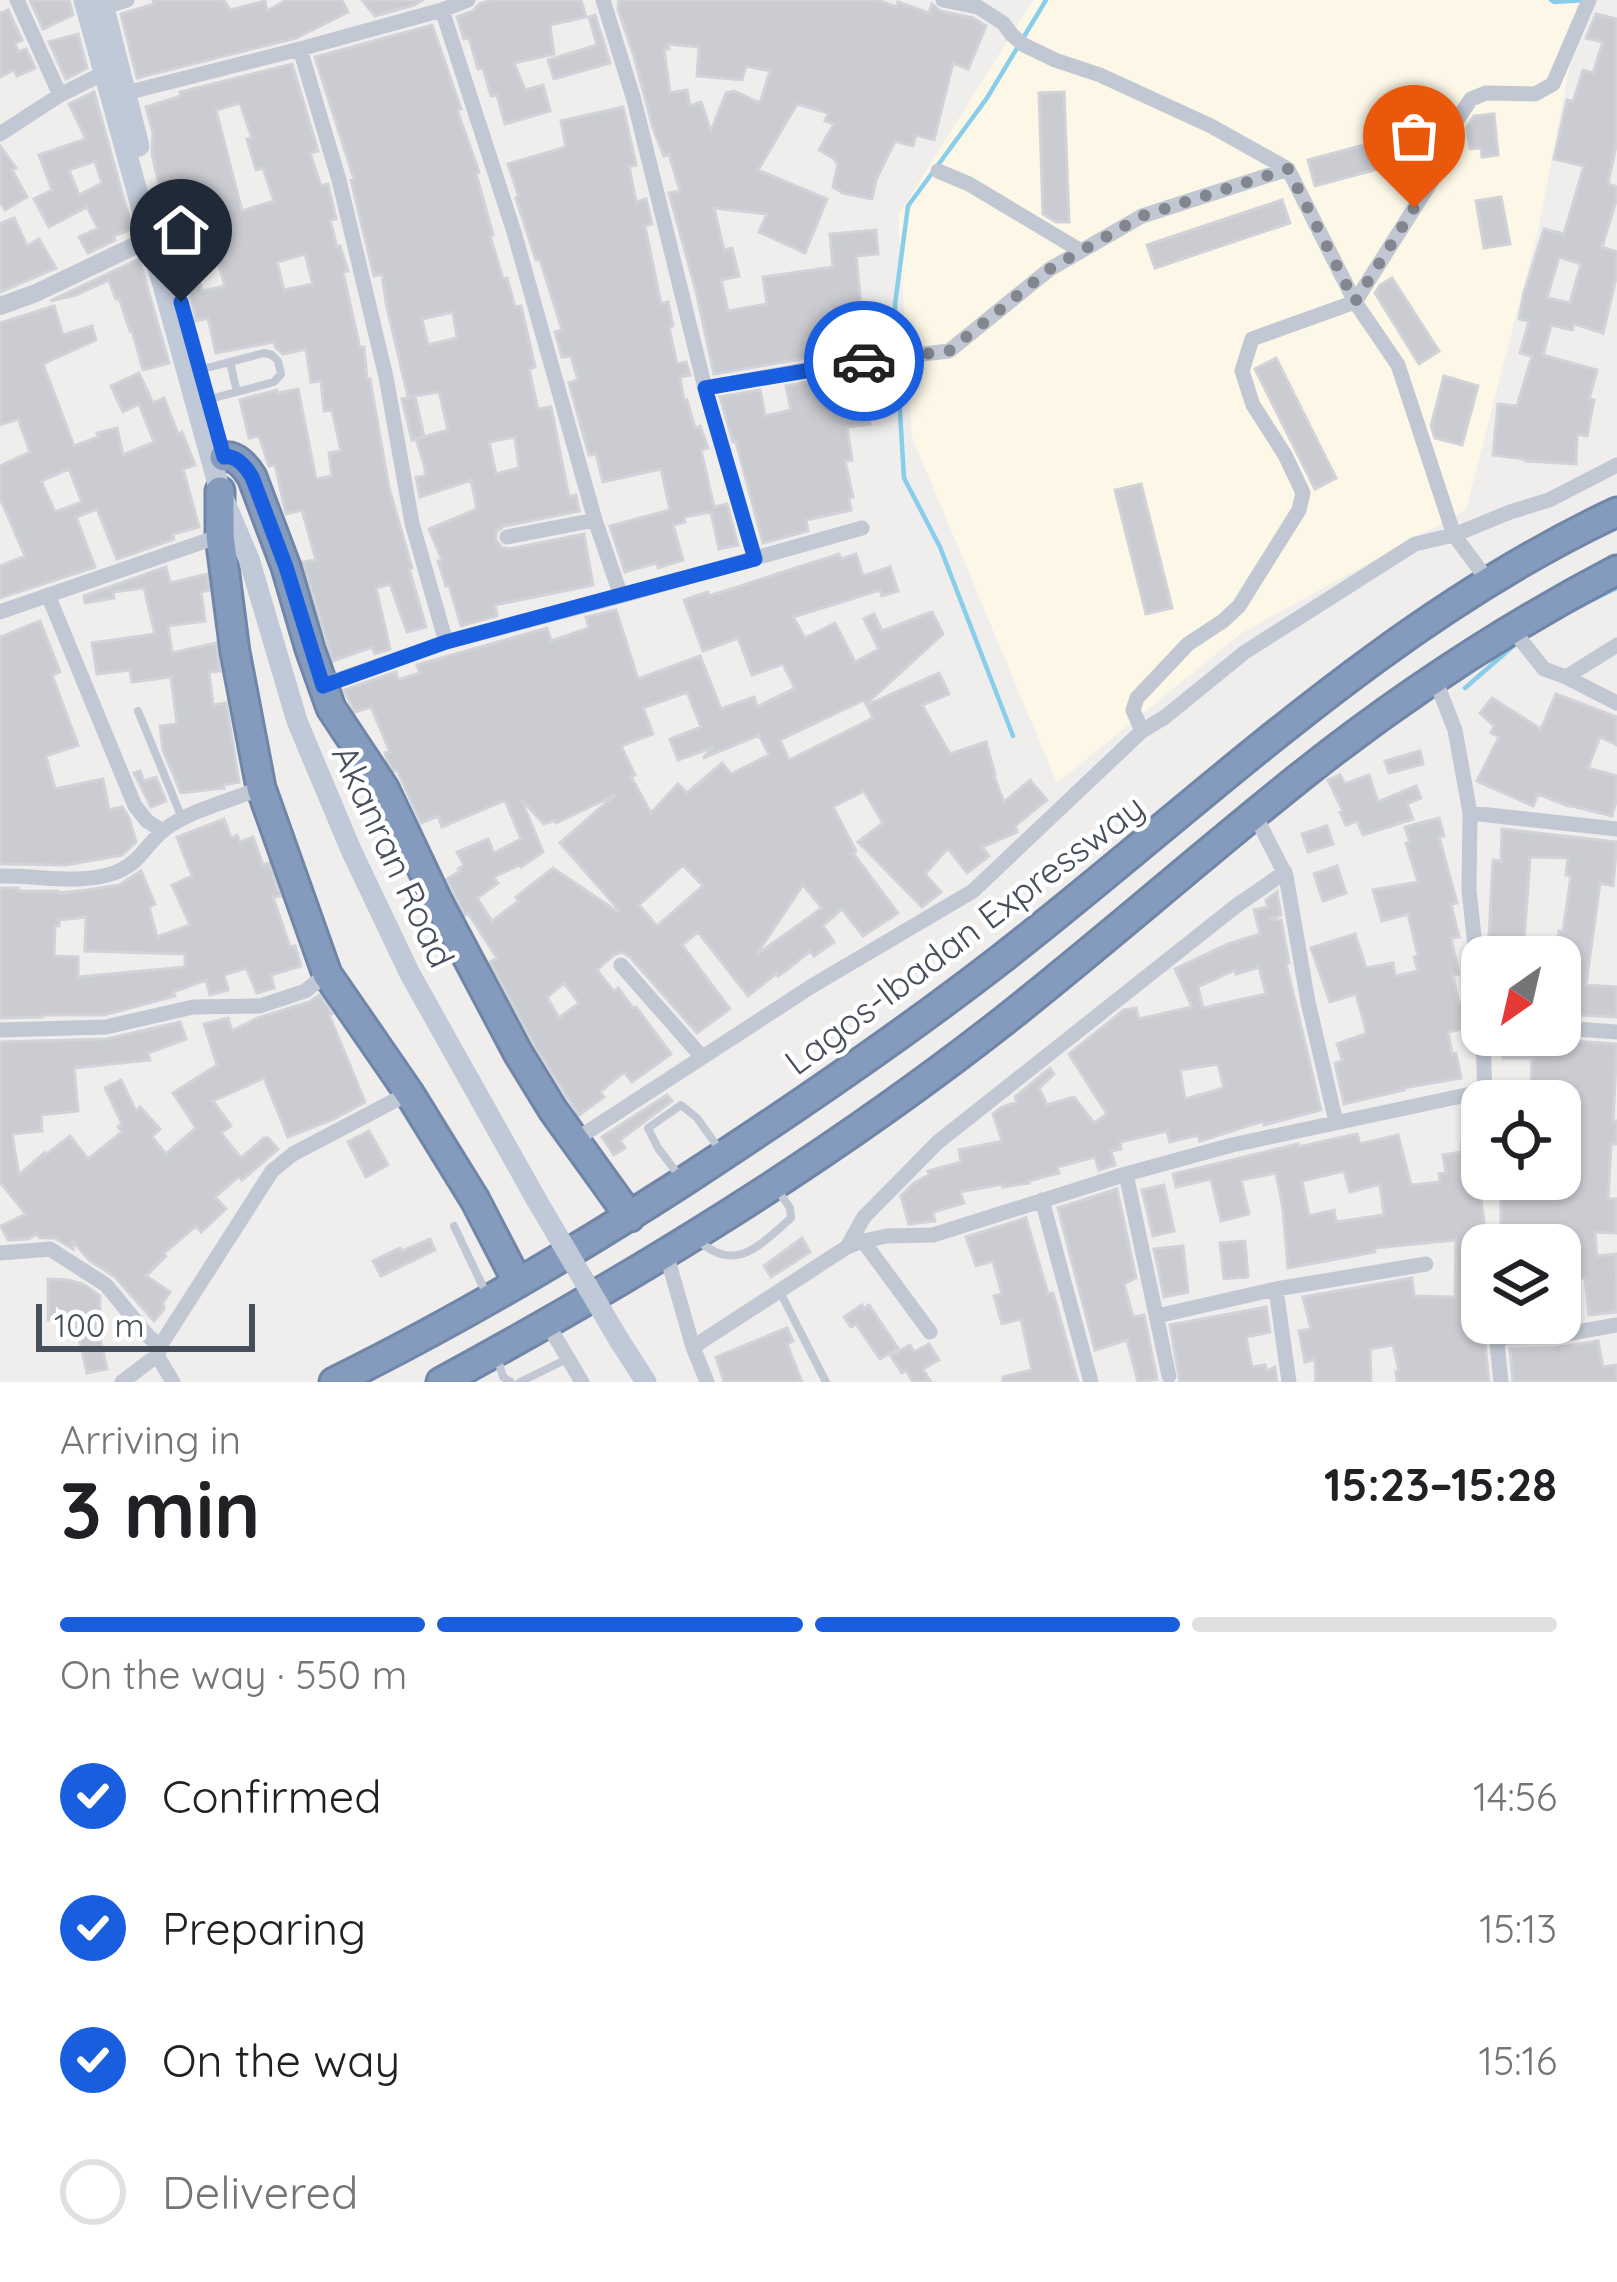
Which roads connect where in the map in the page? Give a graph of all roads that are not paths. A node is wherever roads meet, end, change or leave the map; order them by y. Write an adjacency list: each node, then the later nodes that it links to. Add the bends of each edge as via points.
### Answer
1 (17, 0): 12 (street)
2 (127, 0): 7 (street)
3 (468, 0): 8 (street)
4 (603, 0): 22 (street)
5 (943, 0): 14 (street, via 978,7 1055,60 1211,126)
6 (1589, 0): 18 (street, via 1553,84 1535,94 1471,99 1435,177)
7 (96, 2): 10 (main road); 11 (main road, Akanran Road)
8 (442, 10): 9 (street); 29 (street)
9 (300, 49): 11 (street); 41 (street, via 339,180 412,523)
10 (104, 74): 12 (street); 16 (main road)
11 (126, 93): 21 (main road, Akanran Road)
12 (60, 95): 13 (street)
13 (0, 134)
14 (1288, 169): 17 (street, via 1142,216); 18 (street)
15 (938, 171): 17 (street)
16 (149, 239): 19 (street); 27 (main road)
17 (1081, 251): 22 (street, via 949,351)
18 (1355, 302): 32 (street, via 1398,365); 48 (street, via 1252,339 1242,371 1303,493 1300,510 1239,606 1136,698)
19 (0, 306)
20 (230, 362): 21 (lane); 23 (lane); 23 (lane, via 264,353 281,368 274,382)
21 (199, 370): 24 (main road, Akanran Road)
22 (705, 388): 34 (street)
23 (237, 392): 24 (lane)
24 (206, 400): 25 (main road, Akanran Road)
25 (224, 457): 31 (main road, Akanran Road, via 234,491); 45 (highway, via 252,477)
26 (1617, 465): 32 (street)
27 (220, 491): 31 (highway)
28 (1617, 512): 36 (highway, Lagos-Ibadan Expressway)
29 (595, 520): 33 (street); 38 (street)
30 (862, 528): 34 (street)
31 (227, 530): 37 (street); 49 (highway, via 236,652); 99 (main road, Akanran Road, bridge, via 249,559 298,722 410,974)
32 (1454, 535): 36 (street); 48 (street, via 1415,544 1245,652)
33 (507, 537)
34 (755, 559): 38 (street)
35 (1617, 570): 40 (highway)
36 (1489, 582): 68 (highway, Lagos-Ibadan Expressway, via 1294,721 899,1037)
37 (48, 595): 39 (street); 54 (street, via 135,806)
38 (621, 596): 41 (street)
39 (0, 612)
40 (1512, 629): 43 (street, via 1544,669); 44 (highway)
41 (446, 642): 45 (street)
42 (1617, 645): 43 (street)
43 (1566, 677): 46 (street)
44 (1435, 679): 50 (street, via 1455,730); 51 (highway)
45 (323, 686): 67 (highway, via 384,788 495,1011)
46 (1617, 704)
47 (138, 711): 52 (lane)
48 (1142, 730): 63 (street, via 973,891)
49 (261, 788): 52 (street); 59 (highway)
50 (1470, 813): 53 (street); 57 (street)
51 (1255, 815): 55 (street); 71 (highway, via 934,1074)
52 (183, 819): 54 (street)
53 (1617, 829)
54 (163, 831): 56 (street, via 134,865 109,875)
55 (1285, 872): 66 (street); 76 (street, via 938,1142 864,1217)
56 (0, 876)
57 (1474, 936)
58 (621, 965): 63 (street)
59 (327, 974): 61 (street, via 260,1006 193,1007 106,1028); 64 (highway)
60 (1581, 1029): 62 (street)
61 (0, 1030)
62 (1617, 1032)
63 (702, 1057): 67 (street)
64 (409, 1094): 80 (highway); 89 (street, via 272,1171)
65 (1461, 1100): 66 (street)
66 (1336, 1122): 69 (street)
67 (574, 1140): 73 (highway)
68 (724, 1156): 70 (highway, Lagos-Ibadan Expressway); 70 (lane, via 681,1106 648,1128)
69 (1126, 1174): 72 (street); 84 (street)
70 (683, 1181): 73 (highway, Lagos-Ibadan Expressway)
71 (775, 1185): 75 (highway); 75 (lane, via 790,1218 738,1257 707,1249)
72 (1042, 1200): 76 (street, via 933,1234); 102 (street)
73 (630, 1217): 80 (highway, Lagos-Ibadan Expressway)
74 (454, 1226): 83 (lane)
75 (694, 1236): 78 (highway)
76 (855, 1244): 82 (street); 87 (street)
77 (0, 1253): 89 (street, via 50,1249 106,1285)
78 (666, 1253): 85 (highway); 88 (street)
79 (1426, 1264): 81 (street)
80 (518, 1283): 83 (highway, Lagos-Ibadan Expressway)
81 (1276, 1289): 84 (street); 103 (street)
82 (779, 1290): 88 (street); 101 (lane)
83 (490, 1300): 95 (highway, Lagos-Ibadan Expressway)
84 (1157, 1316): 92 (street)
85 (547, 1323): 90 (highway); 91 (street)
86 (1617, 1325): 104 (street, via 1503,1337)
87 (930, 1332)
88 (693, 1347): 100 (street)
89 (159, 1352): 93 (street); 94 (street)
90 (496, 1352): 96 (highway); 97 (lane, via 503,1377)
91 (568, 1359): 97 (lane); 98 (street)
92 (1169, 1376)
93 (122, 1382)
94 (173, 1382)
95 (334, 1382)
96 (441, 1382)
97 (515, 1382)
98 (583, 1382)
99 (646, 1382)
100 (707, 1382)
101 (826, 1382)
102 (1091, 1382)
103 (1289, 1382)
104 (1501, 1382)

